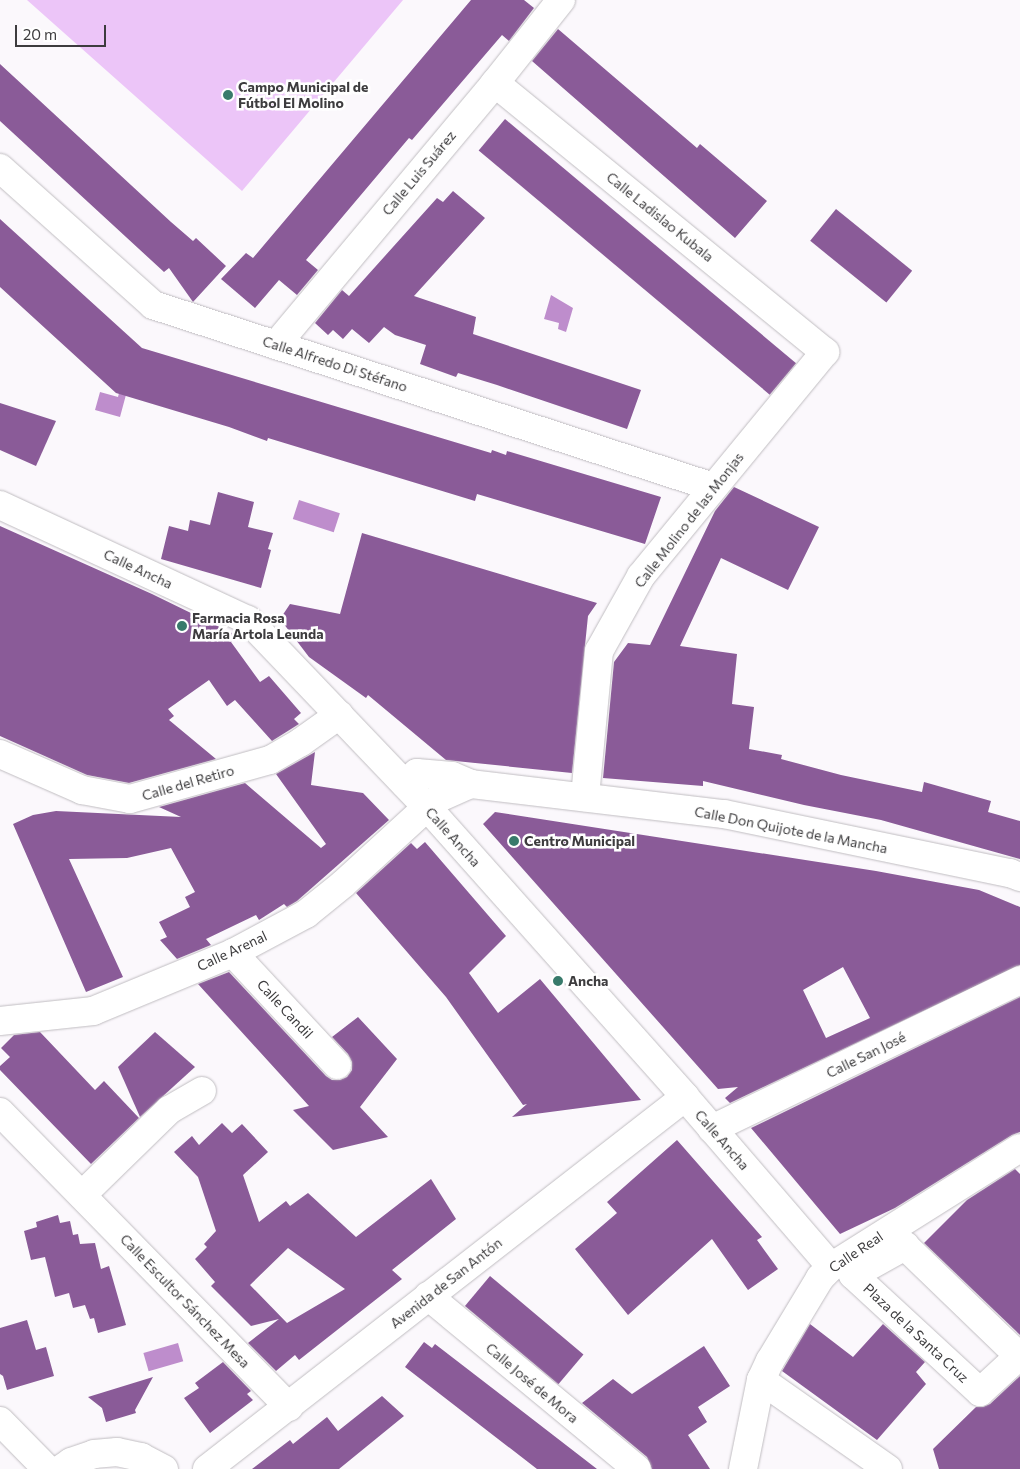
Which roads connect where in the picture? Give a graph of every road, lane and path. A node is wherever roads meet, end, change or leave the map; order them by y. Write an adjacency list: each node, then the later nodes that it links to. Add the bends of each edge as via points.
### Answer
1 (561, 0): 2 (street, Calle Luis Suárez)
2 (495, 83): 4 (street, Calle Luis Suárez); 5 (street, Calle Ladislao Kubala)
3 (0, 168): 4 (street, Calle Alfredo Di Stéfano, via 153,305)
4 (276, 345): 6 (street, Calle Alfredo Di Stéfano)
5 (826, 352): 6 (street, Calle Molino de las Monjas)
6 (713, 487): 12 (street, Calle Molino de las Monjas, via 642,576 599,651)
7 (0, 504): 8 (street, Calle Ancha, via 248,620)
8 (339, 715): 9 (street, Calle del Retiro, via 270,760 130,799 82,790); 10 (street, Calle Ancha)
9 (0, 754)
10 (405, 784): 11 (street, Calle Don Quijote de la Mancha, via 417,773 452,776); 13 (street, Calle Ancha)
11 (471, 784): 12 (street, Calle Don Quijote de la Mancha); 13 (street)
12 (585, 797): 14 (street, Calle Don Quijote de la Mancha, via 724,814)
13 (427, 807): 15 (street, Calle Arenal, via 306,914); 20 (street, Calle Ancha)
14 (1020, 877)
15 (233, 953): 17 (street, Calle Arenal, via 93,1011); 18 (street, Calle Candil)
16 (1020, 980): 22 (street, Calle San José)
17 (0, 1021)
18 (338, 1065)
19 (202, 1091): 24 (street, via 169,1110)
20 (685, 1097): 22 (street, Calle Ancha); 26 (street, Avenida de San Antón)
21 (0, 1112): 24 (street, Calle Escultor Sánchez Mesa)
22 (712, 1129): 25 (street, Calle Ancha)
23 (1020, 1148): 25 (street, Calle Real)
24 (82, 1195): 29 (street, Calle Escultor Sánchez Mesa)
25 (831, 1267): 28 (street, Calle Real, via 820,1278)
26 (428, 1296): 29 (street, Avenida de San Antón); 35 (street, Calle José de Mora)
27 (1020, 1355): 27 (street, Plaza de la Santa Cruz, via 980,1392 853,1275 905,1246)
28 (761, 1380): 36 (street, Calle Real); 37 (street)
29 (289, 1407): 34 (street, Avenida de San Antón)
30 (0, 1421): 31 (street)
31 (47, 1469)
32 (61, 1469): 33 (street, via 94,1454 117,1452 141,1457)
33 (164, 1469)
34 (207, 1469)
35 (637, 1469)
36 (743, 1469)
37 (888, 1469)

